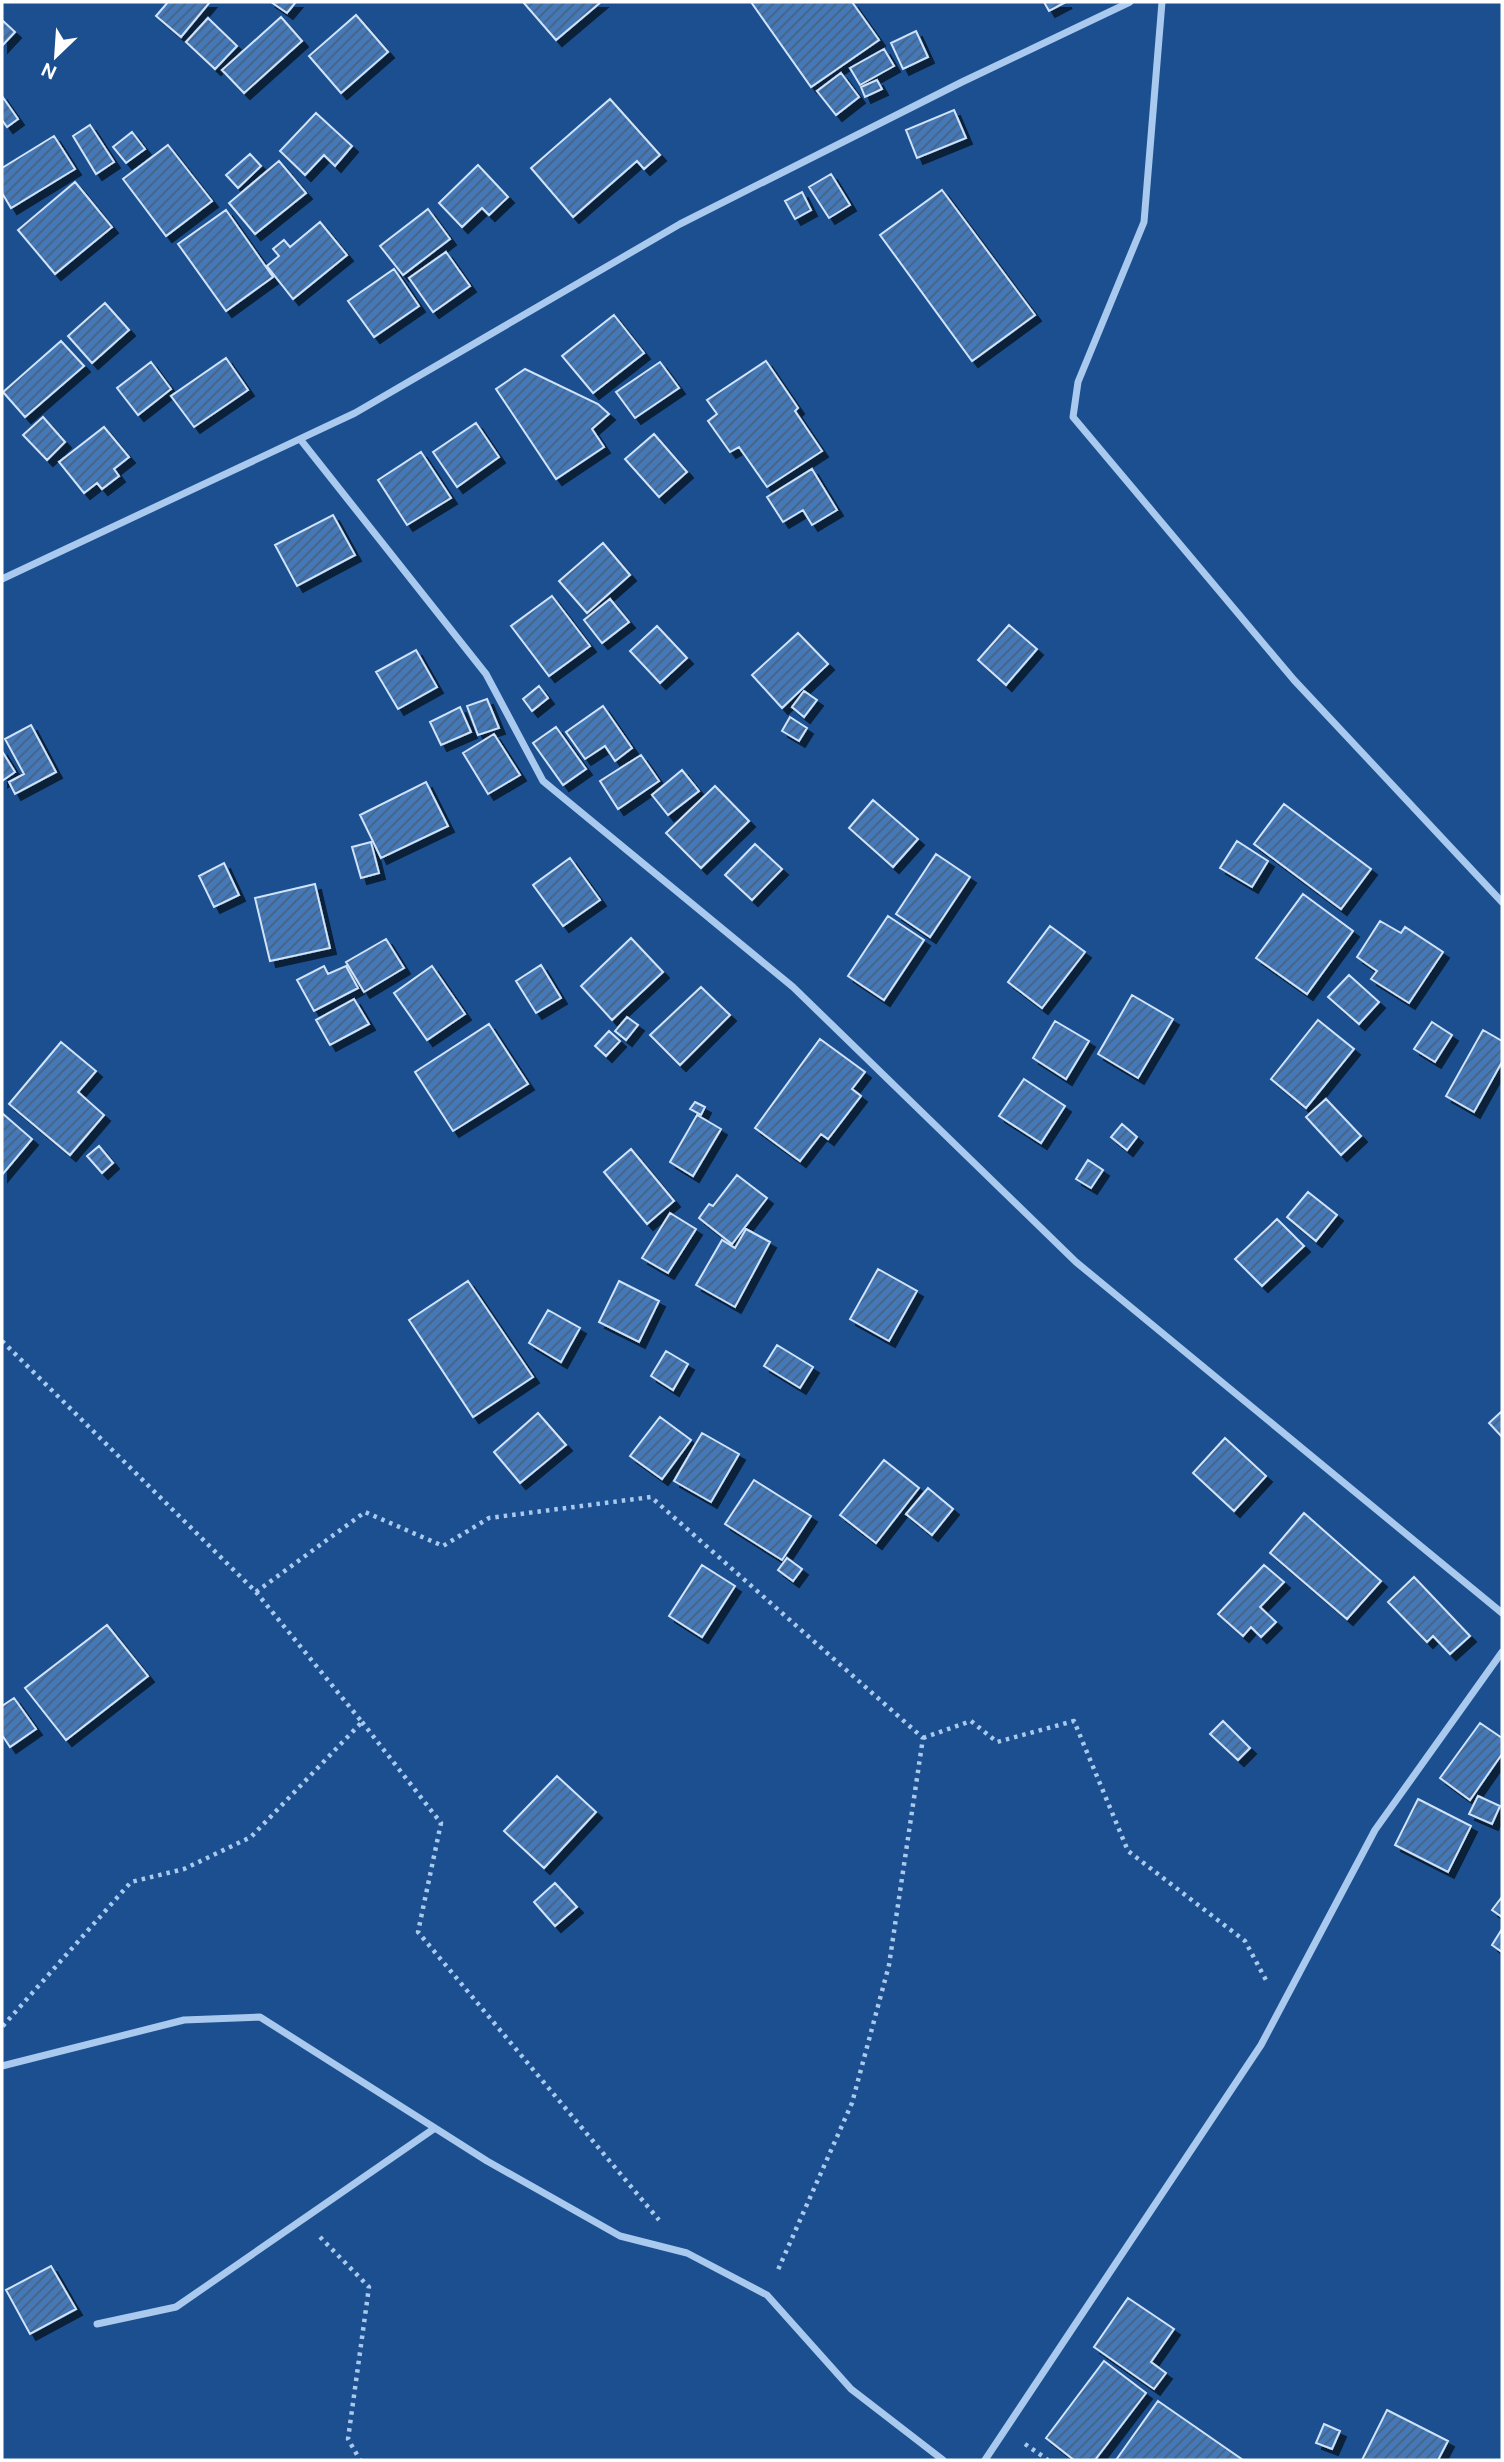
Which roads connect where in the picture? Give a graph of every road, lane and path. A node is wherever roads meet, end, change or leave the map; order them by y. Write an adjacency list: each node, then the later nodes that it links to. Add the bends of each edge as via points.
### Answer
1 (1130, 2): 3 (street, via 680,224 355,413)
2 (1162, 2): 5 (street, via 1144,222 1079,382 1073,416 1294,680)
3 (300, 439): 4 (street); 8 (street, via 485,674 543,780 793,987 1076,1262)
4 (2, 579)
5 (1502, 902)
6 (2, 1341): 7 (path)
7 (256, 1592): 10 (path); 11 (path, via 365,1512 443,1546 489,1518 651,1497)
8 (1502, 1613)
9 (1502, 1652): 12 (street, via 1375,1830)
10 (362, 1722): 13 (path, via 251,1837 184,1870 131,1882); 17 (path, via 441,1823 418,1932)
11 (923, 1738): 12 (path, via 971,1721 997,1742 1074,1721 1128,1851 1244,1941); 18 (path, via 889,1965 852,2103)
12 (1281, 2008): 22 (street, via 1261,2045)
13 (2, 2027)
14 (2, 2066): 15 (street, via 184,2020 260,2017)
15 (435, 2127): 16 (street); 17 (street, via 620,2236)
16 (302, 2219): 19 (street, via 176,2307); 20 (path, via 369,2287 348,2440)
17 (687, 2253): 18 (street)
18 (767, 2295): 21 (street, via 851,2389)
19 (97, 2324)
20 (360, 2460)
21 (943, 2460)
22 (985, 2460)

